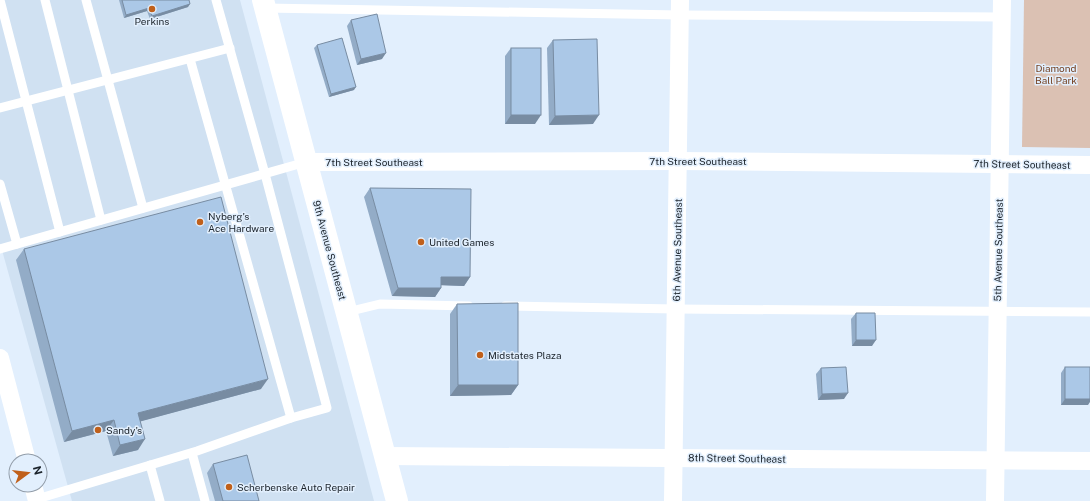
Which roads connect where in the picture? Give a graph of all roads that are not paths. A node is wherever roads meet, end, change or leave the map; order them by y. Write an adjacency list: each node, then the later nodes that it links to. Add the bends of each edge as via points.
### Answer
1 (0, 0): 12 (lane)
2 (45, 0): 11 (lane)
3 (86, 0): 10 (lane)
4 (216, 0): 8 (lane)
5 (264, 4): 6 (lane); 15 (main road, 9th Avenue Southeast)
6 (680, 8): 7 (lane); 14 (street, 6th Avenue Southeast)
7 (1002, 9): 16 (street, 5th Avenue Southeast)
8 (230, 48): 9 (lane); 18 (lane)
9 (190, 58): 10 (lane); 20 (lane)
10 (107, 80): 11 (lane); 21 (lane)
11 (69, 90): 12 (lane); 22 (lane)
12 (26, 101): 13 (lane); 23 (lane)
13 (0, 108)
14 (678, 160): 15 (street, 7th Street Southeast); 16 (street, 7th Street Southeast); 28 (street, 6th Avenue Southeast)
15 (306, 162): 18 (lane); 29 (main road, 9th Avenue Southeast)
16 (999, 164): 17 (street, 7th Street Southeast); 30 (street, 5th Avenue Southeast)
17 (1090, 165)
18 (265, 174): 20 (lane); 33 (lane, via 328,408)
19 (0, 184): 24 (lane)
20 (225, 185): 21 (lane); 33 (lane)
21 (143, 208): 22 (lane)
22 (101, 220): 23 (lane)
23 (60, 232): 24 (lane)
24 (17, 244): 25 (lane)
25 (0, 248)
26 (478, 306): 29 (lane, via 380,304)
27 (494, 306): 28 (lane)
28 (676, 310): 30 (lane); 37 (street, 6th Avenue Southeast)
29 (347, 312): 36 (main road, 9th Avenue Southeast)
30 (997, 312): 31 (lane); 38 (street, 5th Avenue Southeast)
31 (1090, 312)
32 (0, 358): 34 (street)
33 (291, 418): 35 (lane)
34 (25, 453)
35 (192, 453): 40 (lane); 43 (lane)
36 (385, 456): 37 (street, 8th Street Southeast); 44 (main road, 9th Avenue Southeast)
37 (674, 457): 38 (street, 8th Street Southeast); 45 (street, 6th Avenue Southeast)
38 (995, 460): 39 (street, 8th Street Southeast); 46 (street, 5th Avenue Southeast)
39 (1090, 461)
40 (150, 465): 41 (lane); 42 (lane)
41 (36, 495)
42 (160, 501)
43 (205, 501)
44 (397, 501)
45 (673, 501)
46 (995, 501)

